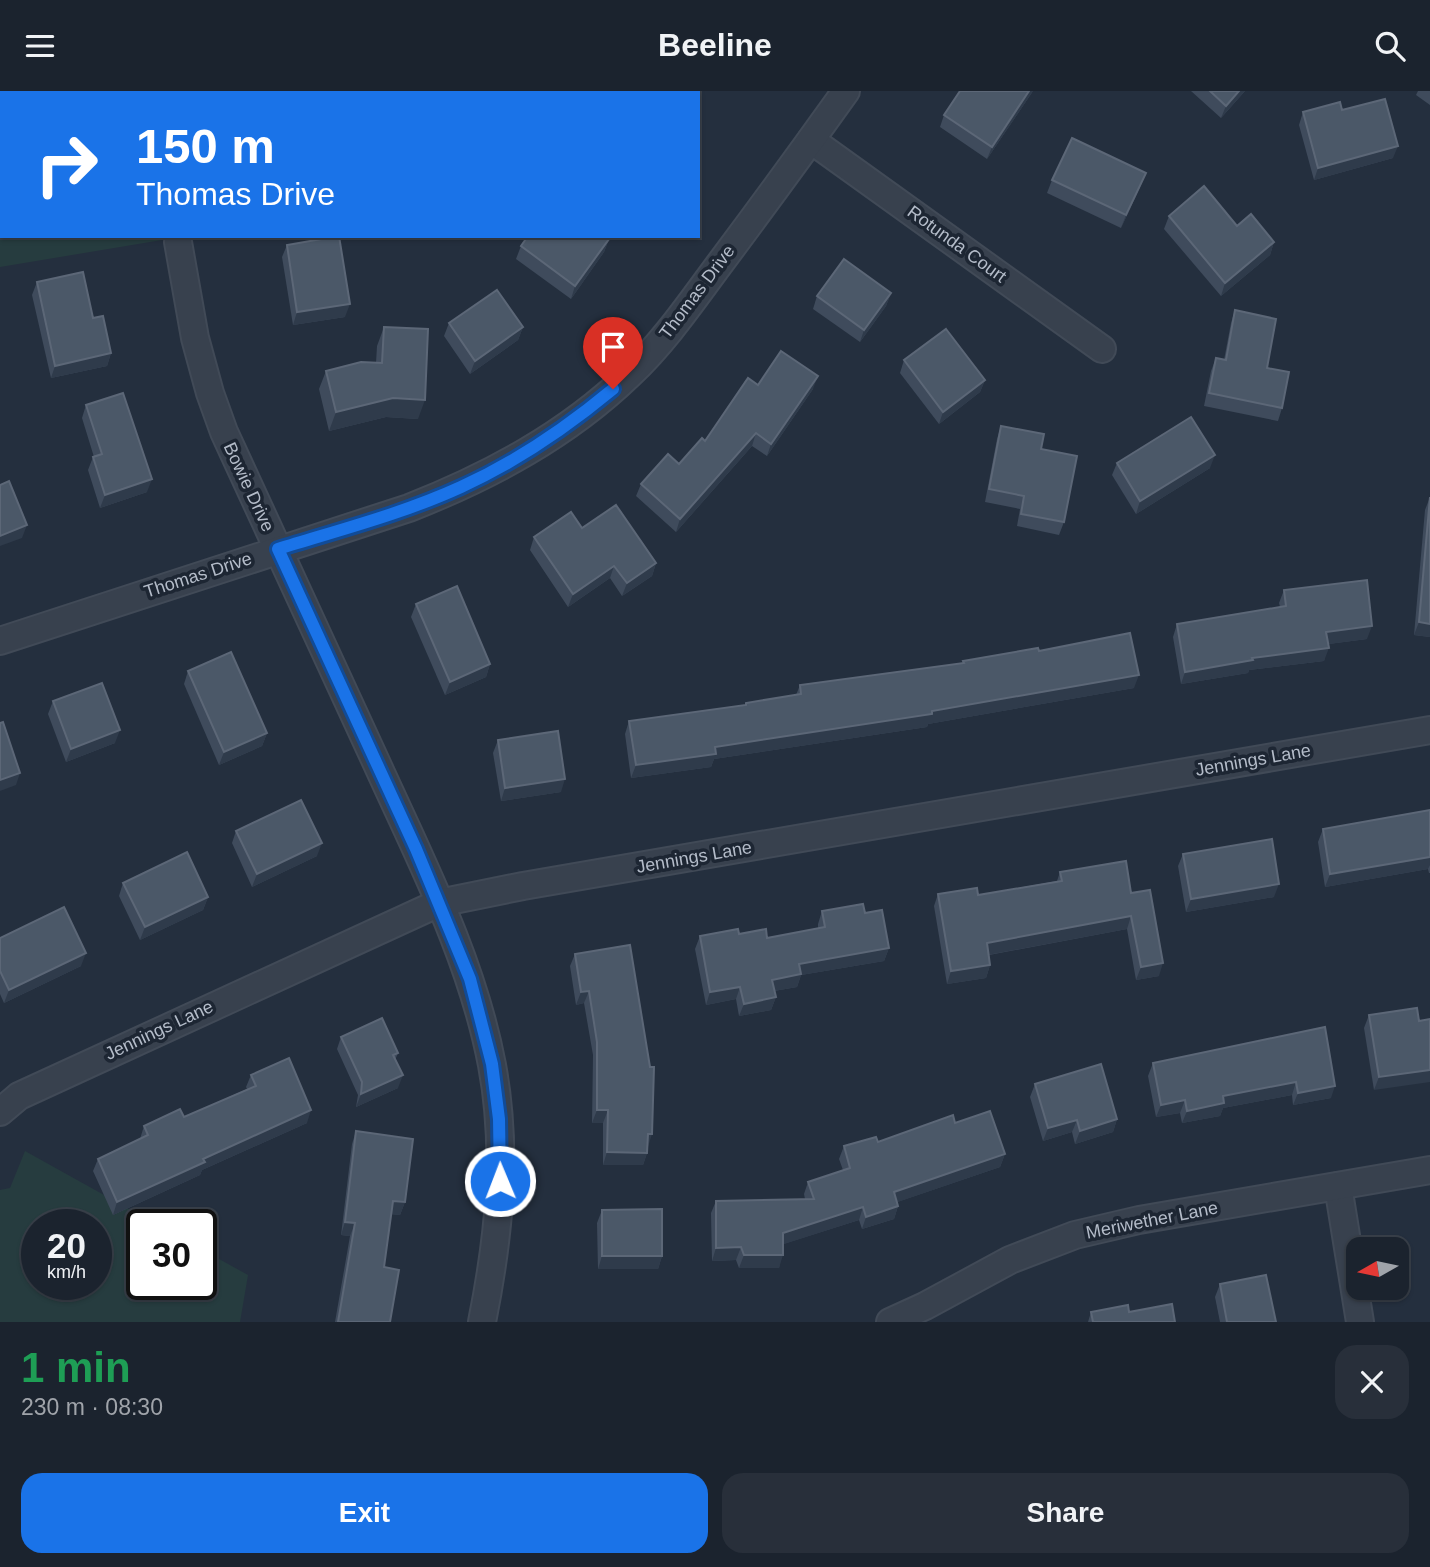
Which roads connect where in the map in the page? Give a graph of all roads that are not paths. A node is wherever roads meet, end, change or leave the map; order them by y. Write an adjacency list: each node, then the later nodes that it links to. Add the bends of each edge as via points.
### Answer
1 (846, 91): 2 (street, Thomas Drive)
2 (811, 140): 4 (street, Rotunda Court); 5 (street, Thomas Drive, via 667,335 630,375 579,418 460,488)
3 (178, 242): 5 (street, Bowie Drive, via 210,393)
4 (1102, 349)
5 (278, 549): 6 (street, Thomas Drive); 8 (street, Bowie Drive)
6 (0, 641)
7 (1430, 730): 8 (street, Jennings Lane)
8 (439, 903): 9 (street, Jennings Lane, via 19,1096); 12 (street, Bowie Drive, via 470,979 492,1064 499,1119 498,1235)
9 (0, 1112)
10 (1430, 1171): 11 (street, Meriwether Lane)
11 (1338, 1186): 13 (street, Meriwether Lane, via 1075,1235 1010,1260); 14 (street)
12 (482, 1322)
13 (890, 1322)
14 (1360, 1322)

